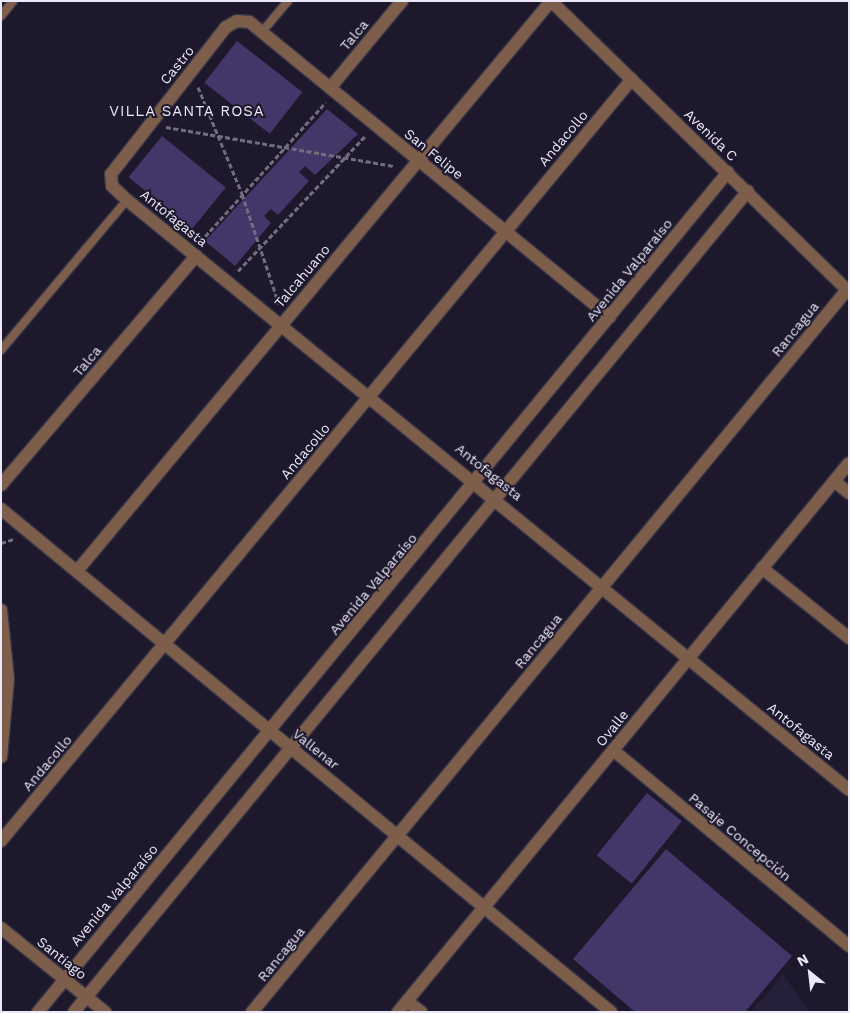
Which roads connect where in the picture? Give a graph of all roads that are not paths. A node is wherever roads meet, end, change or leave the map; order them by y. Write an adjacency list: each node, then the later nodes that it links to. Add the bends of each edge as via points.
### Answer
1 (13, 1): 5 (lane)
2 (288, 1): 7 (lane)
3 (402, 1): 9 (street, Talca)
4 (551, 1): 8 (street, Avenida C); 10 (street, Talcahuano)
5 (1, 16)
6 (237, 21): 7 (street, San Felipe, via 249,22); 12 (street, Castro, via 226,28 148,124 114,168)
7 (261, 32): 9 (street, San Felipe)
8 (632, 79): 11 (street, Avenida C); 15 (street, Andacollo)
9 (330, 88): 10 (street, San Felipe)
10 (418, 161): 15 (street, San Felipe); 19 (street, Talcahuano)
11 (728, 172): 13 (street, Avenida C); 18 (street, Avenida Valparaíso)
12 (111, 180): 14 (street, Antofagasta)
13 (748, 191): 17 (street, Avenida C); 27 (street)
14 (127, 200): 16 (street, Antofagasta); 20 (lane)
15 (505, 232): 18 (street, San Felipe); 21 (street, Andacollo)
16 (196, 256): 19 (street, Antofagasta); 25 (street, Talca)
17 (848, 291): 31 (street, Rancagua)
18 (610, 317): 24 (street, Avenida Valparaíso)
19 (281, 326): 21 (street, Antofagasta); 30 (street, Talcahuano)
20 (1, 350)
21 (369, 396): 24 (street, Antofagasta); 34 (street, Andacollo)
22 (849, 463): 23 (street, Ovalle)
23 (834, 481): 26 (street); 29 (street, Ovalle)
24 (477, 482): 27 (street, Antofagasta); 36 (street, Avenida Valparaíso)
25 (1, 485)
26 (849, 493)
27 (496, 497): 31 (street, Antofagasta); 37 (street)
28 (1, 509): 30 (street, Vallenar)
29 (762, 568): 33 (street); 35 (street, Ovalle)
30 (77, 571): 34 (street, Vallenar)
31 (603, 586): 35 (street, Antofagasta); 41 (street, Rancagua)
32 (1, 610): 39 (street, via 8,679)
33 (849, 638)
34 (165, 644): 36 (street, Vallenar); 42 (street, Andacollo)
35 (688, 658): 38 (street, Ovalle); 40 (street, Antofagasta)
36 (270, 731): 37 (street, Vallenar); 46 (street, Avenida Valparaíso)
37 (291, 748): 41 (street, Vallenar); 47 (street)
38 (612, 750): 43 (street, Ovalle); 45 (street, Pasaje Concepción)
39 (1, 757)
40 (849, 790)
41 (398, 836): 43 (street, Vallenar); 52 (street, Rancagua)
42 (1, 841)
43 (484, 907): 48 (street, Ovalle); 55 (street, Vallenar)
44 (1, 928): 46 (street, Santiago)
45 (849, 946)
46 (64, 979): 47 (street, Santiago); 49 (street, Avenida Valparaíso)
47 (86, 997): 50 (street); 51 (street, Santiago)
48 (407, 1000): 53 (street, Ovalle); 54 (street)
49 (38, 1012)
50 (74, 1012)
51 (105, 1012)
52 (252, 1012)
53 (398, 1012)
54 (421, 1012)
55 (611, 1012)

